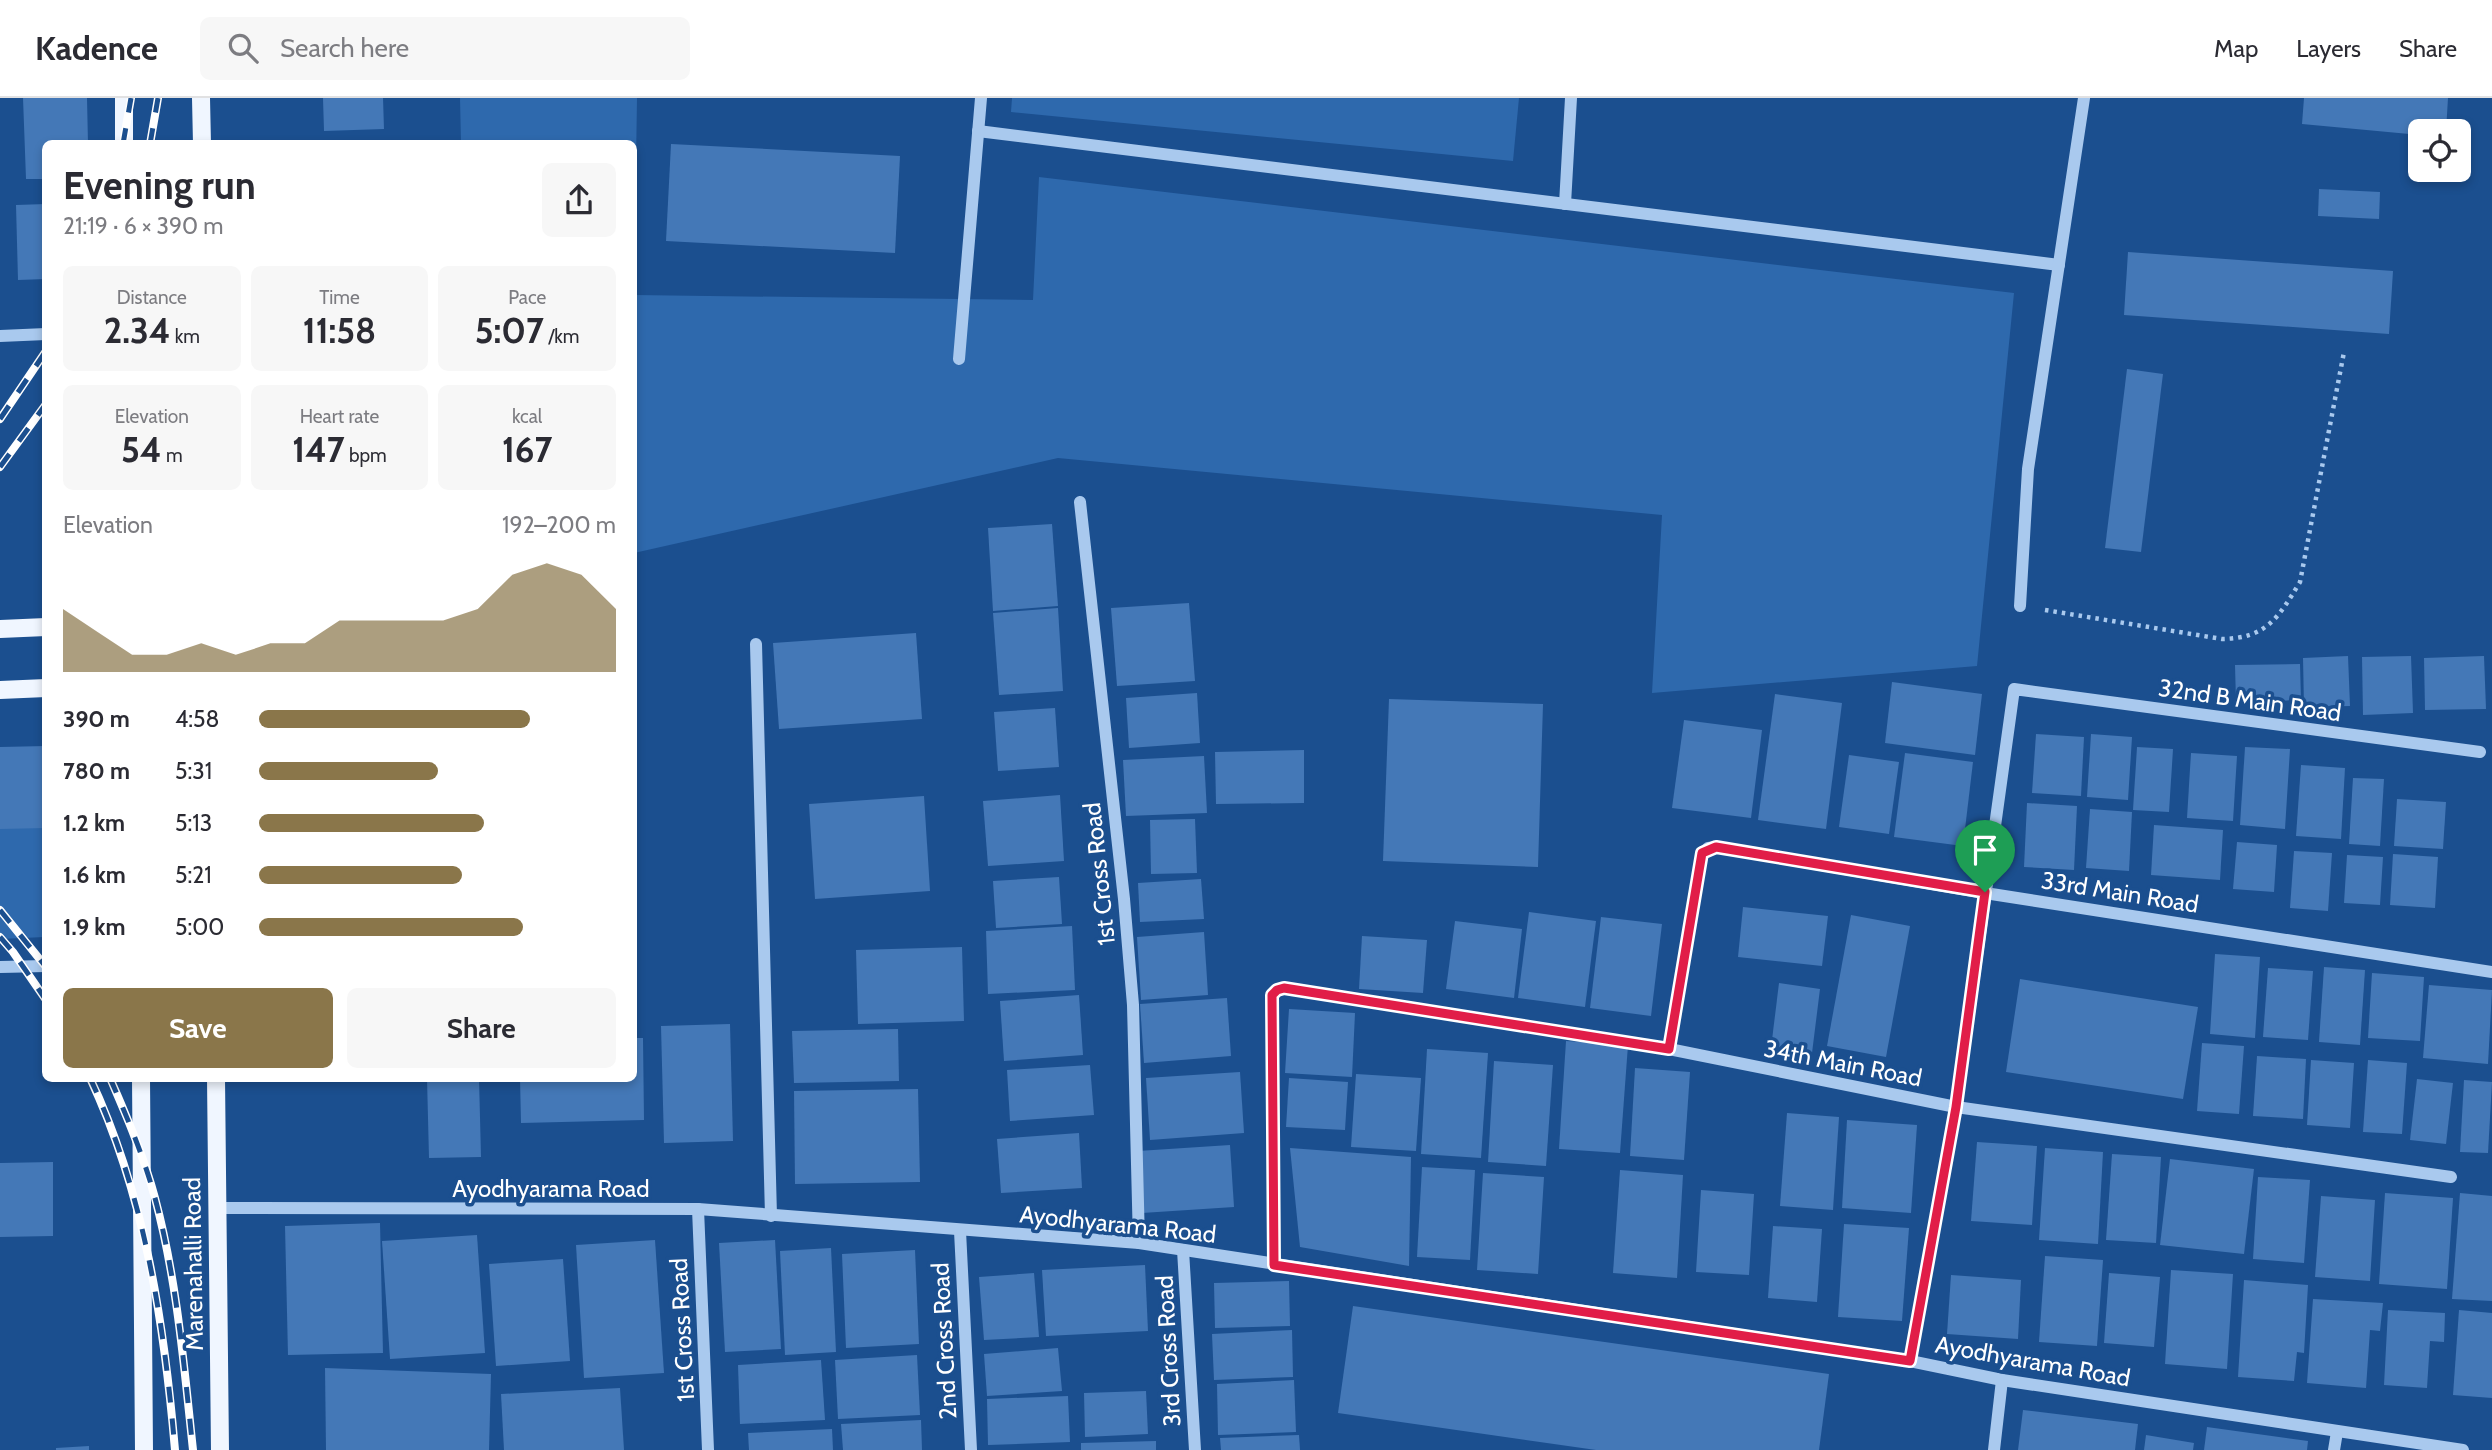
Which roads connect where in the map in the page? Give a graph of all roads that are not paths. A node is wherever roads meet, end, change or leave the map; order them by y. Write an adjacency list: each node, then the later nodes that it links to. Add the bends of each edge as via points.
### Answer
1 (124, 98): 7 (main road)
2 (201, 98): 8 (main road)
3 (981, 98): 6 (street)
4 (1571, 98): 9 (street)
5 (2084, 98): 10 (street)
6 (978, 131): 9 (street); 13 (street)
7 (124, 140)
8 (202, 140)
9 (1565, 204): 10 (street)
10 (2059, 265): 15 (street, via 2028,469)
11 (42, 334): 12 (street)
12 (0, 336)
13 (959, 359)
14 (1080, 502): 35 (street, 1st Cross Road, via 1131,979)
15 (2020, 606)
16 (42, 627): 17 (main road)
17 (0, 629)
18 (756, 644): 33 (street)
19 (42, 688): 20 (main road)
20 (0, 690)
21 (2480, 751): 22 (street, 32nd B Main Road, via 2014,689)
22 (1985, 892): 25 (street, 33rd Main Road); 26 (street, 33rd Main Road, via 1716,847 1702,853); 29 (street)
23 (42, 965): 24 (street)
24 (0, 967)
25 (2492, 972)
26 (1669, 1049): 29 (street, 34th Main Road); 37 (street, 34th Main Road, via 1277,990 1272,995)
27 (141, 1082): 41 (main road, Marenahalli Road)
28 (216, 1082): 31 (main road, Marenahalli Road)
29 (1956, 1107): 30 (street, 34th Main Road); 38 (street)
30 (2451, 1177)
31 (216, 1208): 32 (street, Ayodhyarama Road); 42 (main road, Marenahalli Road)
32 (698, 1209): 33 (street, Ayodhyarama Road); 43 (street, 1st Cross Road)
33 (771, 1216): 34 (street, Ayodhyarama Road)
34 (960, 1231): 35 (street, Ayodhyarama Road); 44 (street, 2nd Cross Road)
35 (1139, 1242): 36 (street, Ayodhyarama Road)
36 (1183, 1250): 37 (street, Ayodhyarama Road); 45 (street, 3rd Cross Road)
37 (1274, 1265): 38 (street, Ayodhyarama Road)
38 (1910, 1361): 39 (street, Ayodhyarama Road)
39 (2002, 1380): 40 (street, Ayodhyarama Road); 46 (street)
40 (2337, 1432): 47 (street); 48 (street, Ayodhyarama Road)
41 (144, 1450)
42 (220, 1450)
43 (708, 1450)
44 (971, 1450)
45 (1195, 1450)
46 (1994, 1450)
47 (2334, 1450)
48 (2463, 1450)

